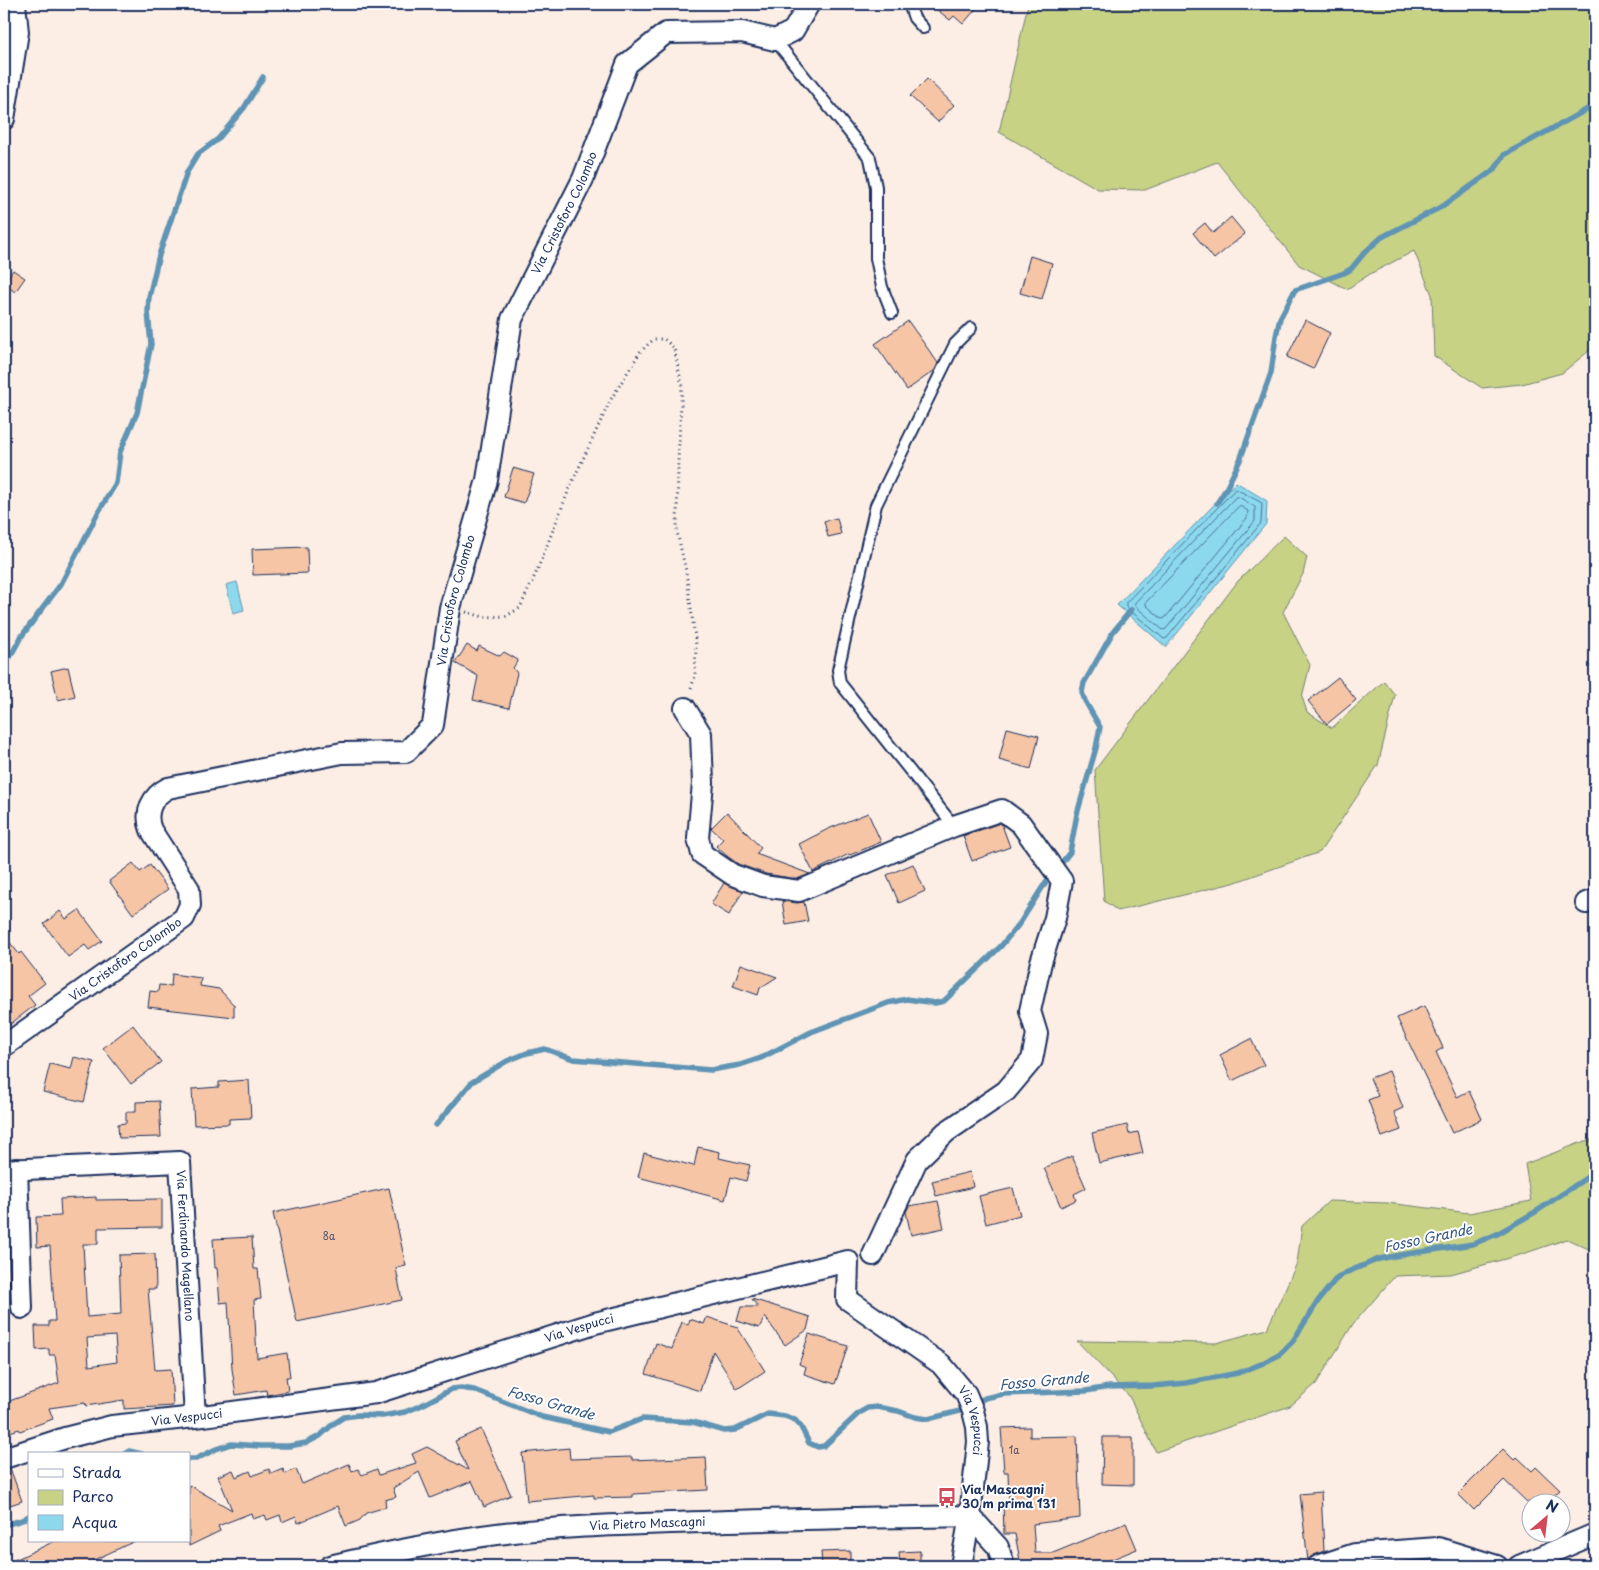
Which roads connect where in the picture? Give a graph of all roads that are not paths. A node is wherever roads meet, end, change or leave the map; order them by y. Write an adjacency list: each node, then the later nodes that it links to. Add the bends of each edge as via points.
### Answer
1 (15, 4): 6 (street, via 18,32)
2 (809, 4): 5 (street, via 793,31)
3 (909, 4): 4 (lane)
4 (922, 28)
5 (775, 40): 7 (lane, via 870,158 876,186 876,258); 11 (street, Via Cristoforo Colombo, via 742,32 666,33 628,64 583,179 512,319 487,480 450,608 433,725 406,752 342,753 168,788 159,793 152,801 148,822 188,888 190,905 184,918)
6 (4, 119)
7 (892, 313)
8 (971, 328): 10 (lane, via 955,344 876,505 838,670 840,683)
9 (685, 708): 10 (street, via 701,734 703,783 698,838 702,854 733,875 763,886 799,891)
10 (954, 826): 13 (street, via 1002,810 1021,824 1062,881 1030,1012 1037,1034 1032,1060 1006,1091 946,1132 917,1160)
11 (4, 1046)
12 (10, 1170): 14 (street); 15 (street, Via Ferdinando Magellano, via 180,1162)
13 (873, 1255)
14 (22, 1308)
15 (195, 1417): 16 (street, Via Vespucci, via 112,1426); 17 (street, Via Vespucci, via 376,1393 595,1323 848,1261 847,1300 941,1364 966,1394 977,1427 978,1442)
16 (4, 1458)
17 (970, 1516): 19 (street, Via Pietro Mascagni, via 719,1521 547,1529 420,1545); 20 (street); 21 (street, via 998,1547)
18 (1595, 1534): 24 (street)
19 (330, 1566)
20 (961, 1566)
21 (1004, 1566)
22 (1318, 1566): 23 (street, via 1355,1554 1438,1548)
23 (1497, 1566)
24 (1519, 1566)

